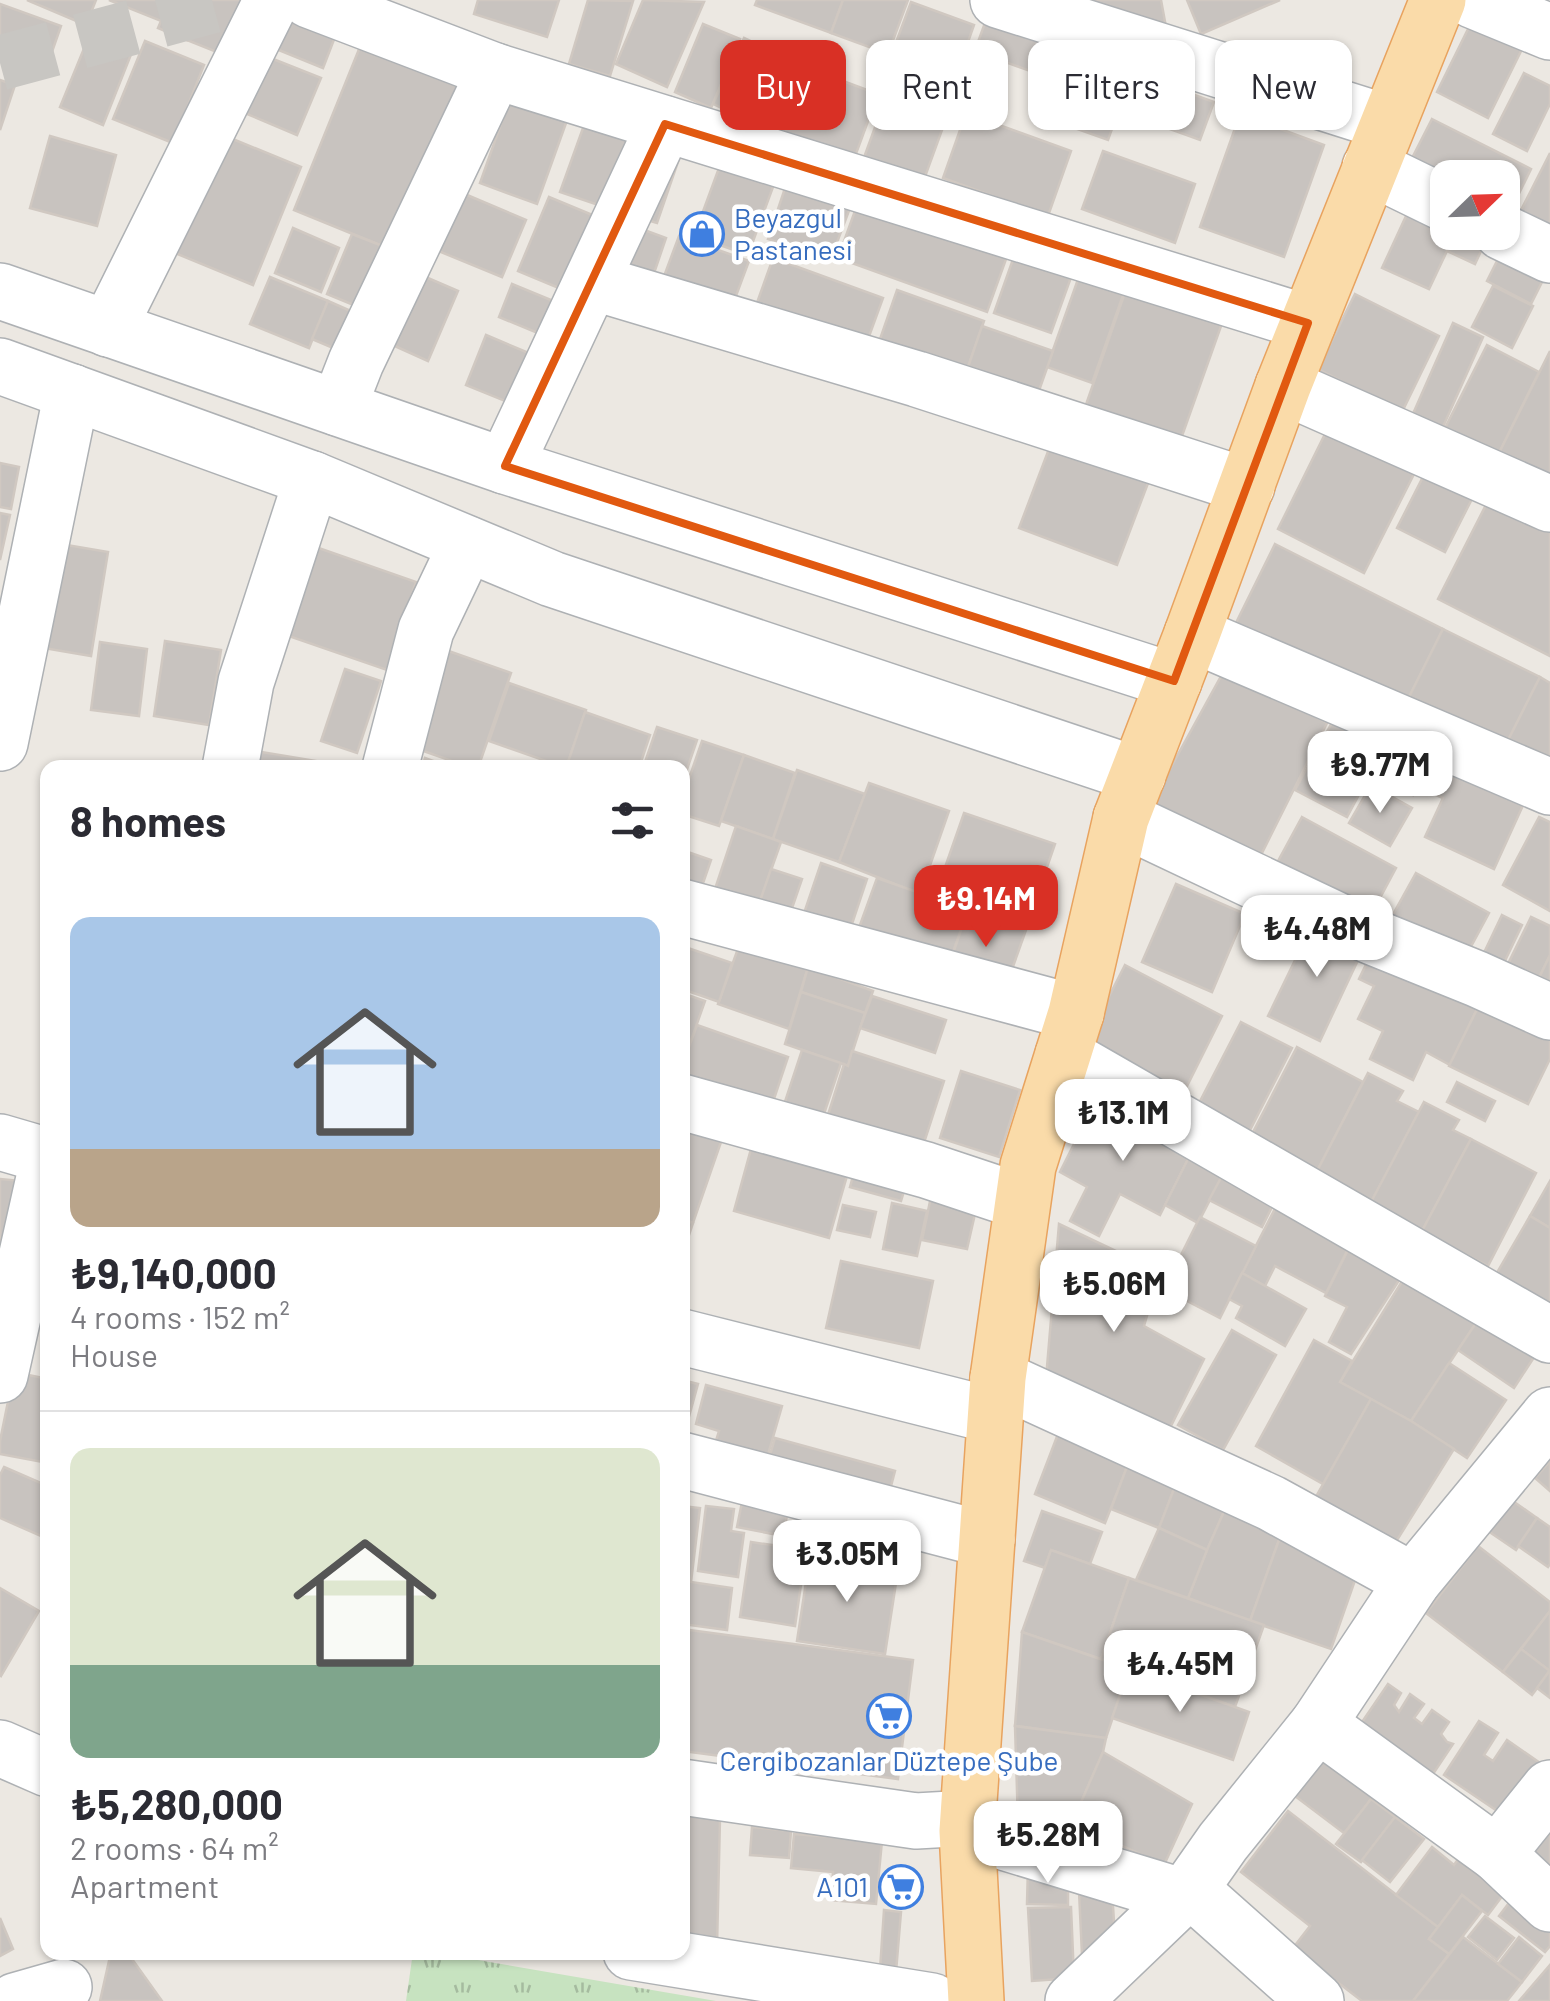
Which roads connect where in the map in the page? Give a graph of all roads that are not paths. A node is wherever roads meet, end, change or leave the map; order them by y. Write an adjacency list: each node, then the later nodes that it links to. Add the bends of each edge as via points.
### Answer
1 (272, 0): 16 (street)
2 (309, 0): 7 (street)
3 (998, 0): 9 (street)
4 (1438, 0): 9 (main road)
5 (1472, 0): 6 (street)
6 (1550, 32)
7 (494, 71): 8 (street); 20 (street)
8 (665, 124): 13 (street); 15 (street)
9 (1379, 145): 10 (street); 15 (main road)
10 (1430, 189)
11 (1520, 241): 12 (street)
12 (1550, 255)
13 (592, 282): 21 (street); 23 (street)
14 (0, 291): 16 (street)
15 (1308, 323): 18 (main road)
16 (108, 328): 20 (street)
17 (0, 366): 19 (street)
18 (1283, 386): 23 (main road); 24 (street)
19 (72, 392): 22 (street); 27 (street)
20 (338, 408): 21 (street)
21 (505, 466): 26 (street)
22 (312, 478): 25 (street); 28 (street, via 246,682)
23 (1247, 486): 26 (main road)
24 (1550, 504)
25 (467, 544): 29 (street, via 426,630); 31 (street)
26 (1183, 658): 30 (street); 31 (main road)
27 (0, 743)
28 (231, 760)
29 (392, 760)
30 (1550, 787)
31 (1130, 797): 33 (street, via 1368,935); 34 (main road)
32 (690, 911): 34 (street)
33 (1550, 1012)
34 (1069, 1034): 39 (main road); 40 (street)
35 (690, 1104): 39 (street)
36 (0, 1142): 37 (street)
37 (40, 1155)
38 (40, 1194): 42 (street)
39 (1022, 1202): 43 (main road)
40 (1550, 1335)
41 (690, 1339): 43 (street)
42 (0, 1375)
43 (996, 1397): 46 (main road); 47 (street, via 1271,1503)
44 (1550, 1415): 47 (street)
45 (690, 1462): 46 (street)
46 (987, 1540): 53 (main road)
47 (1413, 1581): 48 (street)
48 (1318, 1724): 54 (street); 55 (street)
49 (0, 1748): 50 (street)
50 (40, 1766)
51 (690, 1788): 53 (street)
52 (1550, 1788): 54 (street)
53 (968, 1824): 55 (street); 60 (main road)
54 (1497, 1854): 56 (street)
55 (1185, 1892): 58 (street); 61 (street)
56 (1550, 1904)
57 (680, 1960): 59 (street)
58 (1294, 1992)
59 (932, 2001)
60 (976, 2001)
61 (1073, 2001)

